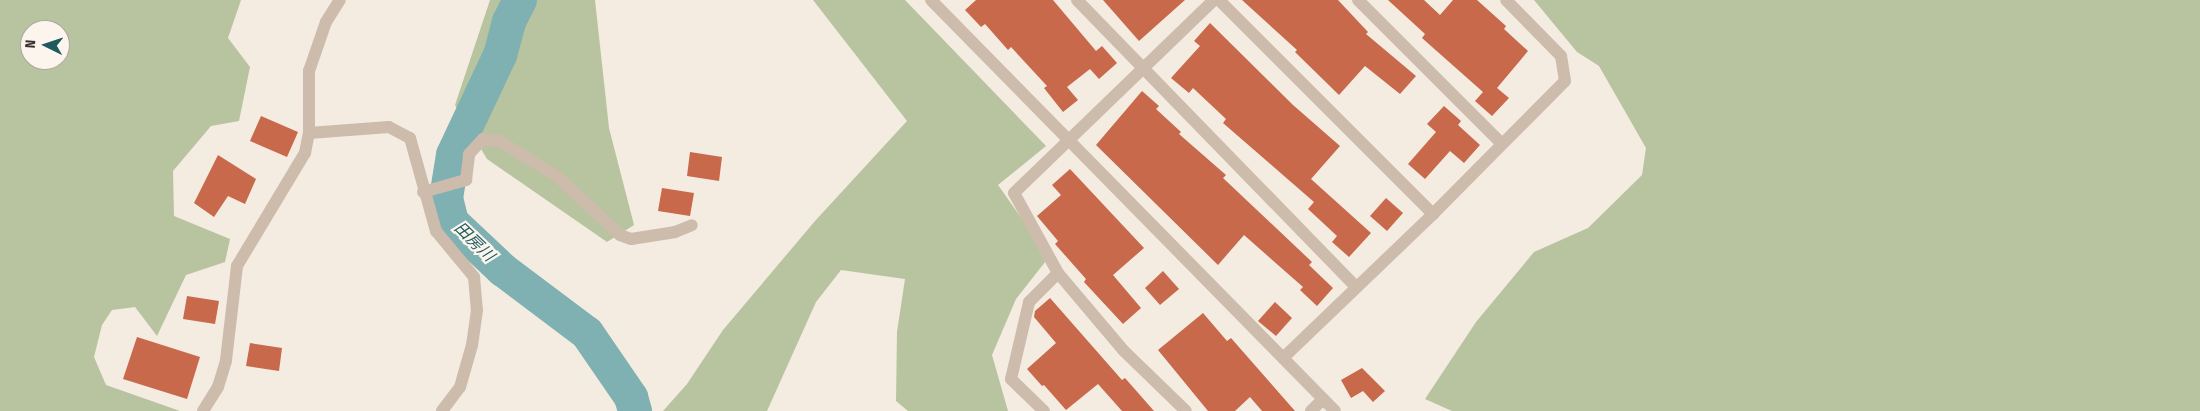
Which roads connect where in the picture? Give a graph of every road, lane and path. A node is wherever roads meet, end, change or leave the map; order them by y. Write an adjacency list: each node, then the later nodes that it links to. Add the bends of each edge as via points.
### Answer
1 (340, 0): 9 (street, via 326,22 308,71)
2 (931, 0): 10 (street)
3 (1077, 0): 8 (street)
4 (1214, 0): 8 (street)
5 (1219, 0): 13 (street)
6 (1358, 0): 11 (street)
7 (1506, 0): 11 (street, via 1561,56 1565,81)
8 (1145, 68): 10 (street); 16 (street)
9 (309, 133): 12 (street, via 389,127 410,138); 19 (street, via 305,153 237,266 226,360 218,388)
10 (1071, 142): 15 (street, via 1014,194); 17 (street)
11 (1501, 143): 13 (street)
12 (427, 191): 14 (street, via 466,180 469,154 483,139 500,142 558,177 620,235 631,239 675,232); 20 (street, via 436,231 474,276 477,310 472,345 460,387)
13 (1433, 214): 16 (street)
14 (692, 225)
15 (1058, 273): 21 (street, via 1029,302 1012,379); 22 (street, via 1124,351)
16 (1356, 287): 17 (street)
17 (1283, 358): 18 (street)
18 (1323, 399): 23 (street); 24 (street)
19 (203, 411)
20 (442, 411)
21 (1044, 411)
22 (1186, 411)
23 (1311, 411)
24 (1335, 411)

